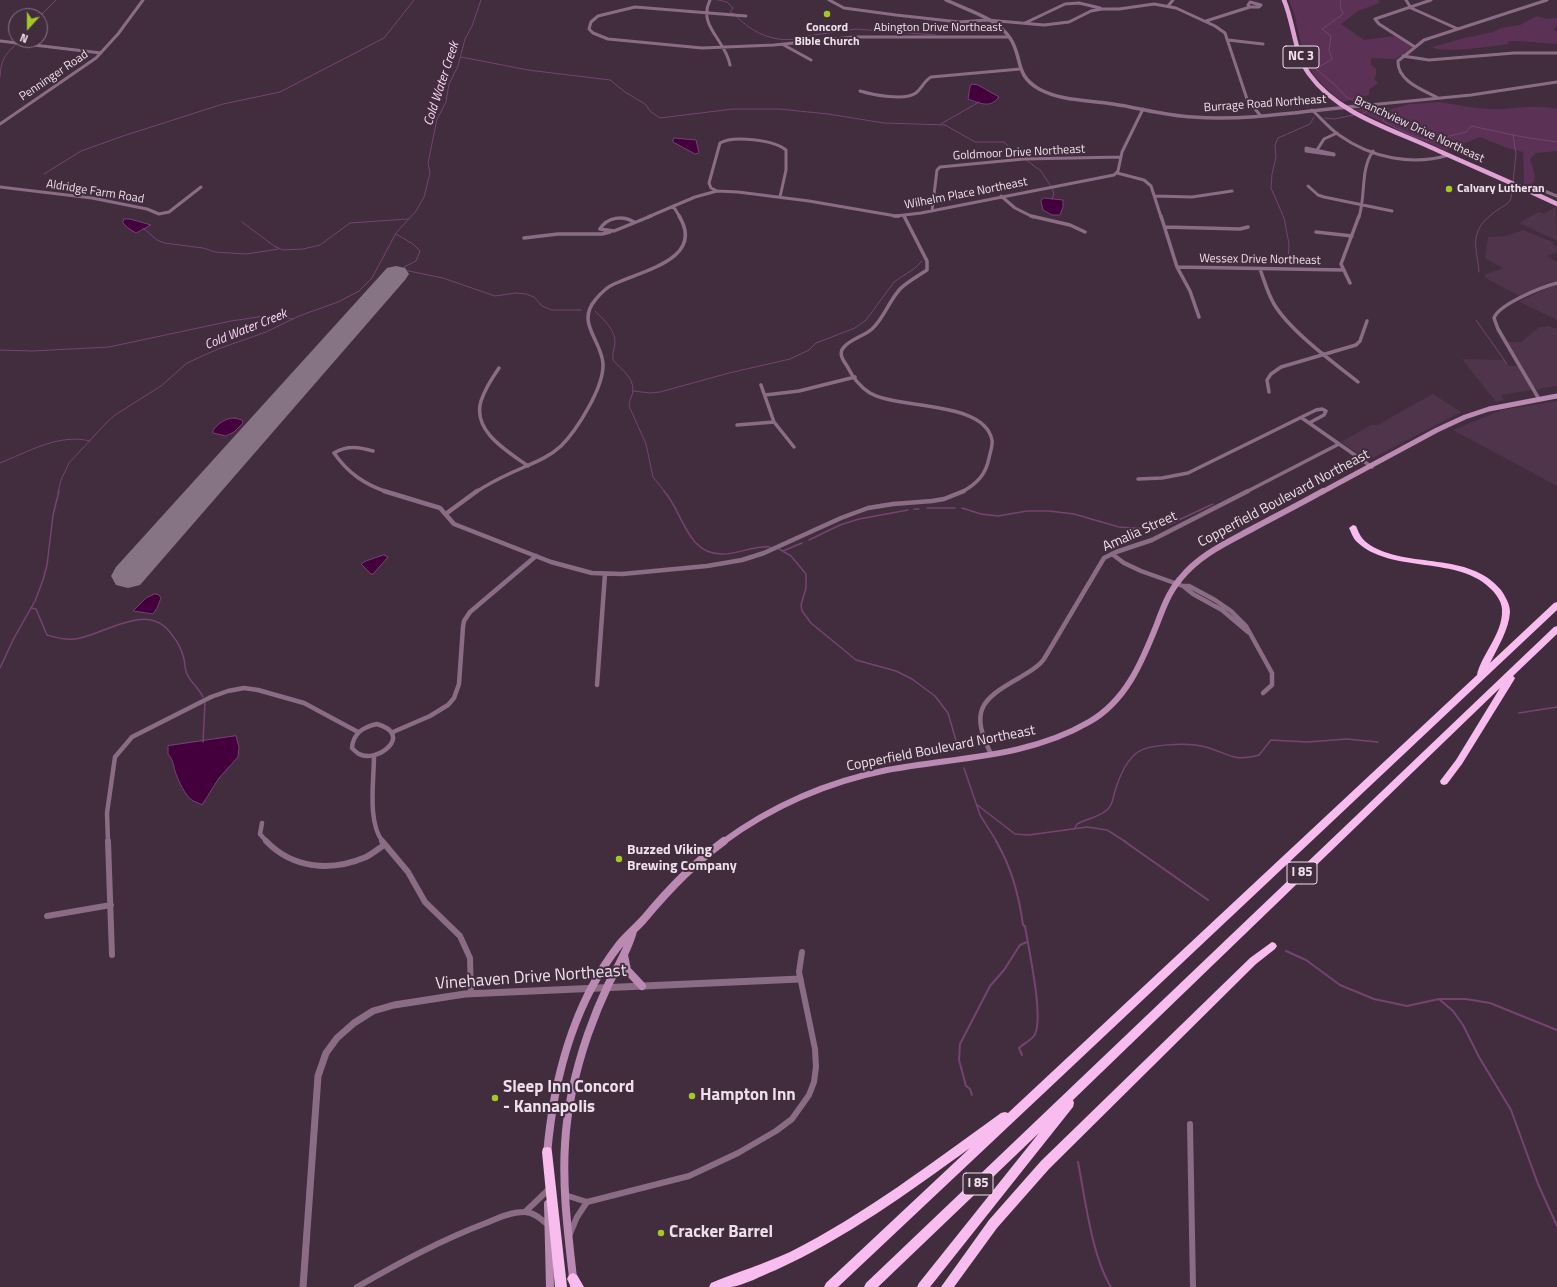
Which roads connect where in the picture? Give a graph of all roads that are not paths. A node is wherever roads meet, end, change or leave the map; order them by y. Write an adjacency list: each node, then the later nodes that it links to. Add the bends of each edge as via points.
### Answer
1 (143, 0): 29 (street, Penninger Road)
2 (710, 0): 16 (street)
3 (829, 0): 18 (street, via 844,8 896,15 964,22)
4 (946, 0): 18 (street, Burrage Road Northeast)
5 (1164, 0): 11 (street)
6 (1173, 0): 12 (street)
7 (1284, 0): 46 (main road, Branchview Drive Northeast / NC 3, via 1292,17 1300,56 1308,72 1323,89 1354,112)
8 (1406, 0): 14 (street)
9 (1431, 0): 14 (street)
10 (1547, 0): 21 (street)
11 (1160, 5): 12 (street); 15 (street)
12 (1168, 6): 19 (street)
13 (1250, 7): 19 (street)
14 (1410, 7): 21 (street); 27 (street, via 1377,17 1375,20)
15 (1102, 9): 20 (street, via 1091,11 1063,24); 20 (street, via 1079,3 1065,4)
16 (706, 13): 17 (street); 28 (street, via 707,20); 28 (street, Abington Drive Northeast, via 630,8 598,16 591,22 589,30 608,39 697,48)
17 (746, 16)
18 (987, 20): 20 (street); 22 (street, Burrage Road Northeast)
19 (1206, 21): 24 (street, via 1222,30)
20 (1025, 24)
21 (1458, 29): 27 (street, via 1424,40)
22 (1009, 37): 25 (street, Abington Drive Northeast, via 854,37); 34 (street, Burrage Road Northeast)
23 (0, 40): 29 (street)
24 (1228, 40): 26 (street); 41 (street, via 1247,99)
25 (782, 44): 28 (street, Abington Drive Northeast); 32 (street)
26 (1263, 44)
27 (1415, 47): 31 (street)
28 (724, 48): 33 (street)
29 (101, 53): 42 (street, Penninger Road)
30 (1557, 53): 31 (street, via 1514,53 1429,60)
31 (1403, 56): 37 (street, via 1397,63 1398,71 1407,80)
32 (811, 60)
33 (730, 65)
34 (1020, 69): 36 (street, via 931,77 910,96); 39 (street, Burrage Road Northeast, via 1030,83 1056,95)
35 (1557, 82): 37 (street, Burrage Road Northeast)
36 (860, 91)
37 (1438, 98): 38 (street, Burrage Road Northeast)
38 (1359, 106): 40 (street, Burrage Road Northeast)
39 (1143, 109): 41 (street, Burrage Road Northeast, via 1209,118); 47 (street)
40 (1312, 110): 41 (street, Burrage Road Northeast); 43 (street)
41 (1260, 115)
42 (0, 124)
43 (1336, 133): 44 (street, via 1328,136); 45 (street)
44 (1317, 150): 44 (street, via 1306,148 1306,151 1334,155)
45 (1372, 152): 46 (street, via 1422,160); 60 (street, via 1364,172)
46 (1449, 155): 54 (main road, Branchview Drive Northeast / NC 3)
47 (1121, 157): 48 (street); 62 (street, Goldmoor Drive Northeast, via 1024,159 940,167 937,170)
48 (1117, 173): 55 (street, Wilhelm Place Northeast); 56 (street, via 1144,180 1152,186)
49 (1308, 186): 60 (street, via 1324,198)
50 (0, 187): 51 (street, Aldridge Farm Road, via 92,198 147,208 159,214 169,212)
51 (201, 187)
52 (717, 191): 58 (street, Wilhelm Place Northeast); 58 (street, via 709,183 720,143 725,140 763,142 781,145 786,150 786,170); 61 (street, Wilhelm Place Northeast)
53 (1232, 191): 56 (street, via 1189,197)
54 (1534, 193): 57 (street, via 1542,190); 59 (main road, Branchview Drive Northeast / NC 3)
55 (1001, 196): 62 (street, Wilhelm Place Northeast); 69 (street, via 1028,215 1070,224)
56 (1155, 196): 67 (street)
57 (1557, 196)
58 (780, 197): 64 (street, Wilhelm Place Northeast)
59 (1557, 204)
60 (1362, 205): 63 (street); 71 (street)
61 (673, 206): 65 (street, Wilhelm Place Northeast); 96 (street, via 686,228 682,248 660,265 611,285 593,302 589,310 588,324 602,356 603,366 599,385 566,440 552,454)
62 (932, 211): 64 (street, Wilhelm Place Northeast)
63 (1392, 211)
64 (904, 216): 82 (street, via 927,261 927,270 900,289 872,329 842,348 841,356)
65 (634, 222): 68 (street, Wilhelm Place Northeast); 68 (street, via 615,218 600,228)
66 (1248, 226): 67 (street, via 1240,229)
67 (1164, 227): 73 (street)
68 (614, 231): 72 (street, Wilhelm Place Northeast, via 602,234 558,234)
69 (1085, 232)
70 (1316, 232): 71 (street)
71 (1352, 236): 75 (street, via 1341,261)
72 (524, 238)
73 (1176, 267): 74 (street, Wessex Drive Northeast); 78 (street, via 1190,291)
74 (1260, 269): 75 (street, Wessex Drive Northeast); 80 (street, via 1278,311)
75 (1344, 270): 76 (street)
76 (1350, 283)
77 (1557, 283): 88 (street, via 1499,309 1495,316 1494,323 1498,331)
78 (1199, 317)
79 (1367, 322): 80 (street, via 1360,342 1356,345)
80 (1324, 354): 83 (street); 85 (street, via 1273,371 1266,383)
81 (499, 368): 96 (street, via 486,386 480,402 482,426 498,444)
82 (855, 377): 86 (street, via 799,391); 103 (street, via 869,393 880,398 902,404 961,412 978,420 992,440 988,467 984,474 966,490 952,497 867,508 764,553 739,561 705,567)
83 (1358, 382)
84 (761, 385): 86 (street)
85 (1269, 392)
86 (765, 396): 90 (street)
87 (1557, 396): 88 (main road, Copperfield Boulevard Northeast)
88 (1539, 399): 97 (main road, Copperfield Boulevard Northeast, via 1502,405 1470,415 1437,430)
89 (1302, 418): 91 (street); 91 (street, via 1319,409 1326,411 1324,415); 98 (street, via 1188,473)
90 (774, 422): 92 (street); 94 (street)
91 (1309, 423): 93 (street)
92 (737, 425)
93 (1339, 444): 97 (street); 101 (street, Amalia Street, via 1152,540)
94 (794, 447)
95 (373, 451): 99 (street, via 354,446 334,453 347,469 365,483 440,508)
96 (528, 466): 99 (street, via 480,489)
97 (1372, 467): 104 (main road, Copperfield Boulevard Northeast, via 1209,552 1187,571)
98 (1138, 479)
99 (447, 513): 102 (street, via 450,522 454,524)
100 (1353, 528): 108 (highway, via 1358,540 1374,551 1464,570 1484,579 1498,591 1506,612)
101 (1112, 554): 104 (street, via 1141,571); 113 (street, Amalia Street, via 1104,558 1096,570 1059,639 1040,665 985,701 980,710 979,720)
102 (536, 556): 103 (street, via 570,568); 112 (street, via 470,612 463,623 460,652 462,664 454,698 447,706 424,719)
103 (605, 574): 109 (street)
104 (1180, 584): 110 (street, via 1227,613 1248,632 1272,673 1272,685); 113 (main road, Copperfield Boulevard Northeast, via 1165,604 1137,672 1109,708 1069,733 1050,741)
105 (1557, 605): 108 (highway, I 85)
106 (1557, 629): 107 (highway, I 85)
107 (1518, 666): 115 (highway, via 1459,762); 130 (highway, I 85)
108 (1479, 679): 131 (highway, I 85)
109 (597, 685)
110 (1262, 693)
111 (358, 732): 112 (street, via 377,724 384,725); 114 (street, via 352,748 360,755); 118 (street, via 304,703 244,688 211,696 132,737 115,757 109,792 107,813)
112 (393, 732): 114 (street, via 390,747)
113 (991, 754): 120 (main road, Copperfield Boulevard Northeast, via 860,776 809,793 767,813 703,856 664,894)
114 (374, 756): 117 (street, via 373,815 378,836)
115 (1444, 781)
116 (262, 823): 117 (street, via 260,834 271,847 286,858 299,863 317,866 352,861 367,857)
117 (384, 845): 129 (street, via 408,872 425,902 460,936 470,958)
118 (110, 905): 119 (street); 123 (street)
119 (47, 916)
120 (633, 932): 124 (main road, Copperfield Boulevard Northeast); 128 (main road, Copperfield Boulevard Northeast, via 614,952)
121 (1272, 946): 149 (highway, via 1253,961 1045,1165 993,1224)
122 (802, 952): 125 (street)
123 (112, 955)
124 (624, 955): 126 (main road, via 627,970); 127 (main road, Copperfield Boulevard Northeast)
125 (800, 979): 126 (street, Vinehaven Drive Northeast); 136 (street, via 813,1036 816,1067 809,1095 792,1120 761,1140 702,1171)
126 (642, 986): 127 (street, Vinehaven Drive Northeast)
127 (607, 987): 128 (street, Vinehaven Drive Northeast); 135 (main road, Copperfield Boulevard Northeast, via 586,1039 572,1091 565,1144)
128 (593, 988): 129 (street, Vinehaven Drive Northeast); 133 (main road, Copperfield Boulevard Northeast, via 576,1025 559,1074 550,1117)
129 (471, 994): 141 (street, Vinehaven Drive Northeast, via 394,1005 373,1011 337,1038 326,1053 318,1076)
130 (1087, 1080): 147 (highway, I 85); 148 (highway)
131 (1027, 1102): 145 (highway, via 852,1224 789,1258); 146 (highway, I 85)
132 (1190, 1124): 150 (street)
133 (548, 1152): 134 (main road, Copperfield Boulevard Northeast); 144 (highway)
134 (547, 1191): 137 (street); 138 (main road, Copperfield Boulevard Northeast)
135 (565, 1194): 136 (street); 139 (main road, Copperfield Boulevard Northeast)
136 (587, 1202): 139 (street)
137 (525, 1212): 138 (street, via 536,1215); 142 (street, via 509,1214 469,1229 407,1258)
138 (548, 1225): 143 (main road, Copperfield Boulevard Northeast)
139 (569, 1237): 140 (main road, Copperfield Boulevard Northeast)
140 (575, 1284)
141 (303, 1287)
142 (357, 1287)
143 (550, 1287)
144 (561, 1287)
145 (715, 1287)
146 (830, 1287)
147 (870, 1287)
148 (923, 1287)
149 (947, 1287)
150 (1193, 1287)

